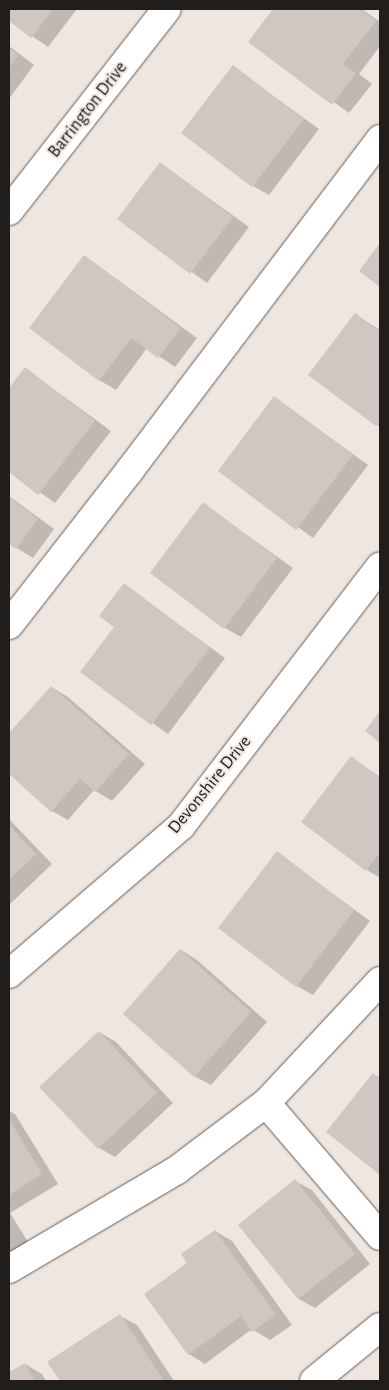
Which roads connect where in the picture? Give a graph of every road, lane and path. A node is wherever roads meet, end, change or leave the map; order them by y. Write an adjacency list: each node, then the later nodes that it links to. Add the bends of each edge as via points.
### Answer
1 (168, 9): 3 (street, Barrington Drive)
2 (380, 138): 5 (street)
3 (9, 211)
4 (380, 567): 6 (street, Devonshire Drive, via 181,826)
5 (9, 625)
6 (9, 974)
7 (380, 981): 8 (street)
8 (266, 1103): 9 (street); 10 (street, via 176,1170)
9 (380, 1236)
10 (9, 1269)
11 (380, 1327): 12 (street)
12 (314, 1381)

